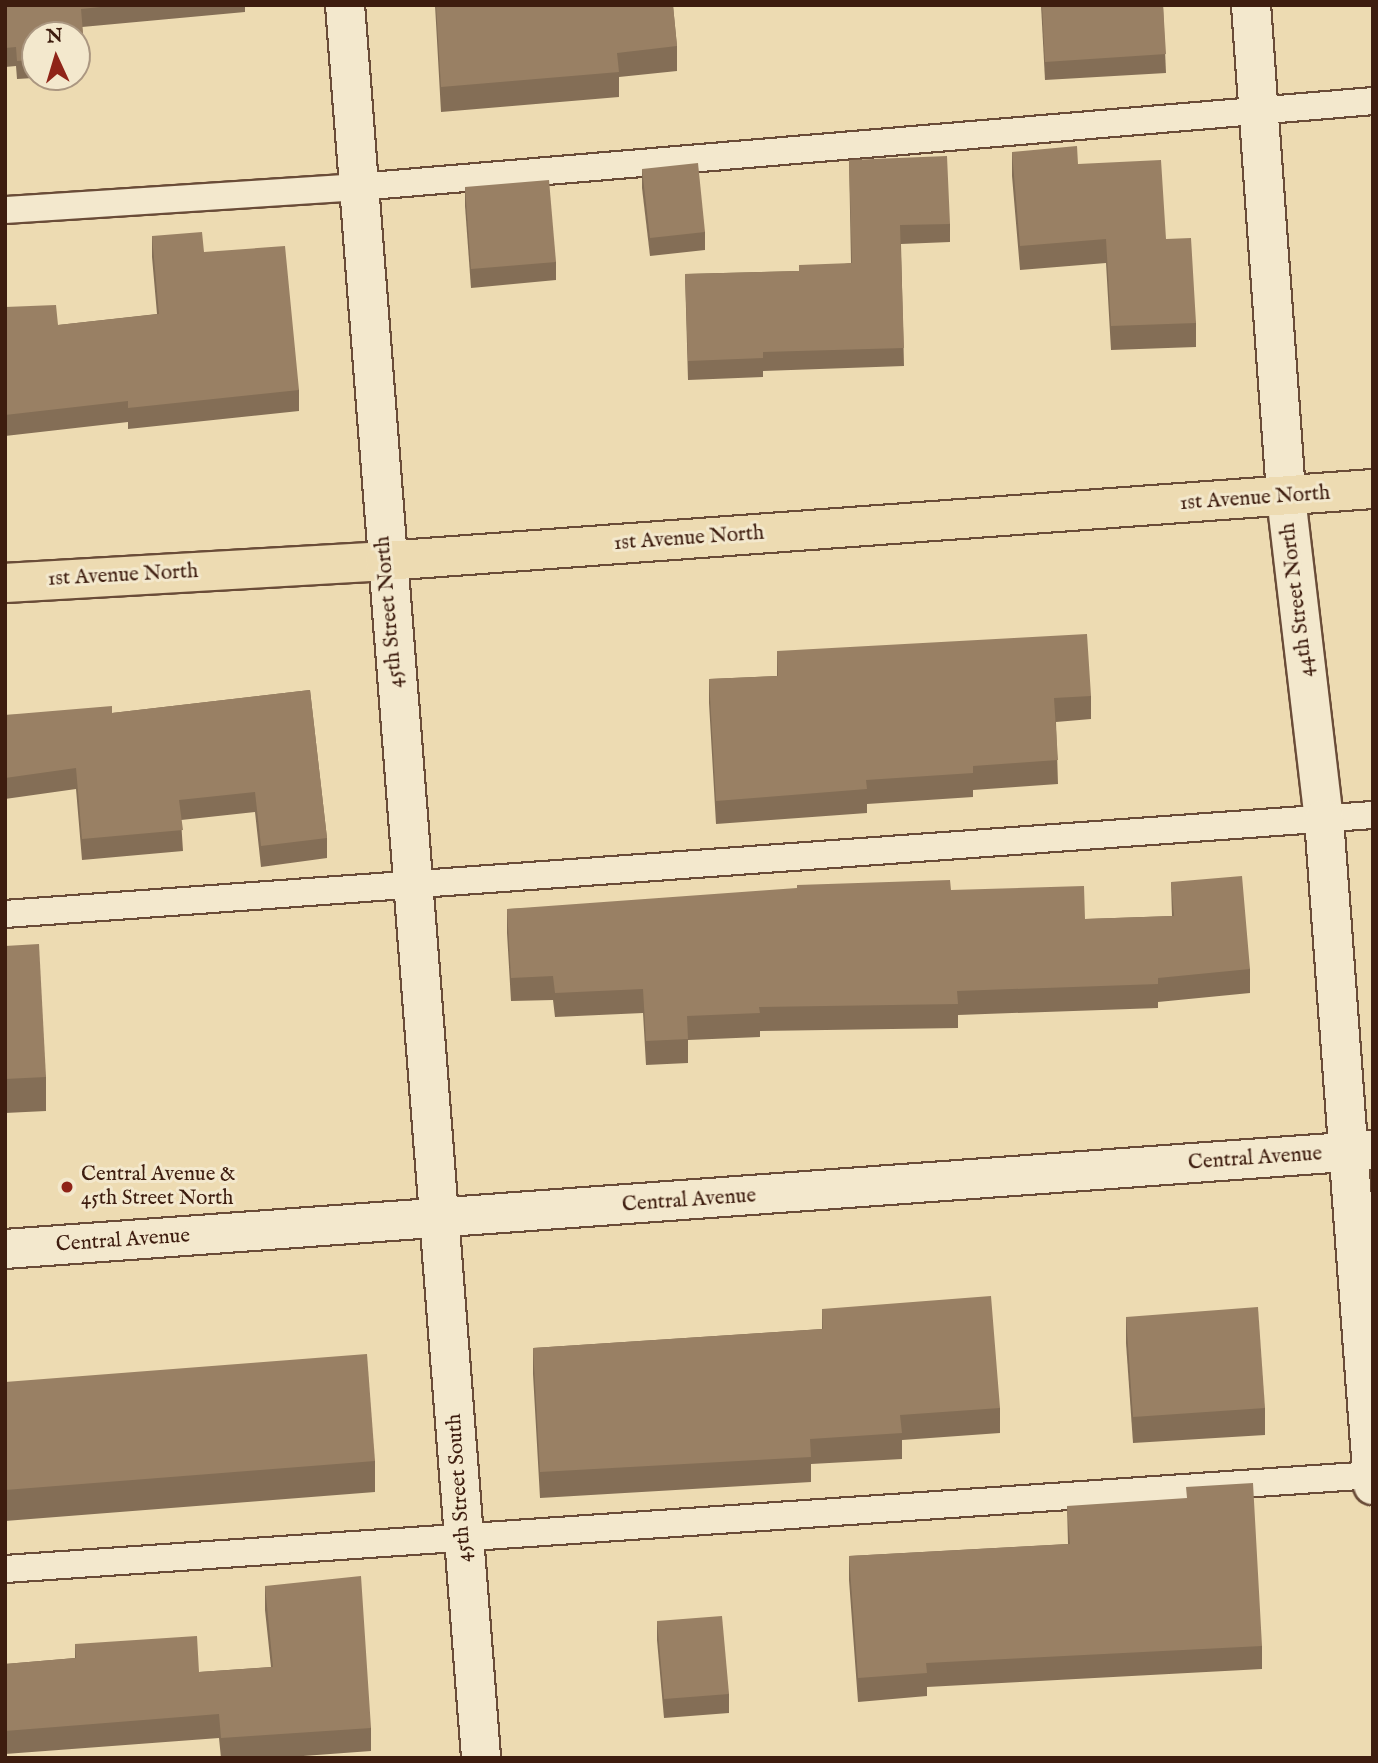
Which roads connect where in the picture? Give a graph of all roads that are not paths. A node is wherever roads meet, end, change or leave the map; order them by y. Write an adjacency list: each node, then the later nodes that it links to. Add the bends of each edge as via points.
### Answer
1 (345, 5): 5 (street, 45th Street North)
2 (1251, 5): 4 (street, 44th Street North)
3 (1373, 101): 4 (lane)
4 (1259, 110): 5 (lane); 8 (street, 44th Street North)
5 (358, 187): 6 (lane); 9 (street, 45th Street North)
6 (5, 210)
7 (1373, 489): 8 (main road, 1st Avenue North)
8 (1286, 497): 9 (main road, 1st Avenue North); 12 (street, 44th Street North)
9 (385, 561): 10 (main road, 1st Avenue North); 13 (street, 45th Street North)
10 (5, 583)
11 (1373, 815): 12 (lane)
12 (1324, 818): 13 (lane); 15 (street, 44th Street North)
13 (412, 885): 14 (lane); 16 (street, 45th Street North)
14 (5, 914)
15 (1359, 1151): 16 (street, Central Avenue); 18 (street, 44th Street North)
16 (439, 1219): 17 (street, Central Avenue); 20 (street, 45th Street South)
17 (5, 1249)
18 (1372, 1475): 19 (street, 44th Street North); 20 (lane)
19 (1373, 1485)
20 (464, 1538): 21 (lane); 22 (street, 45th Street South)
21 (5, 1569)
22 (481, 1758)

